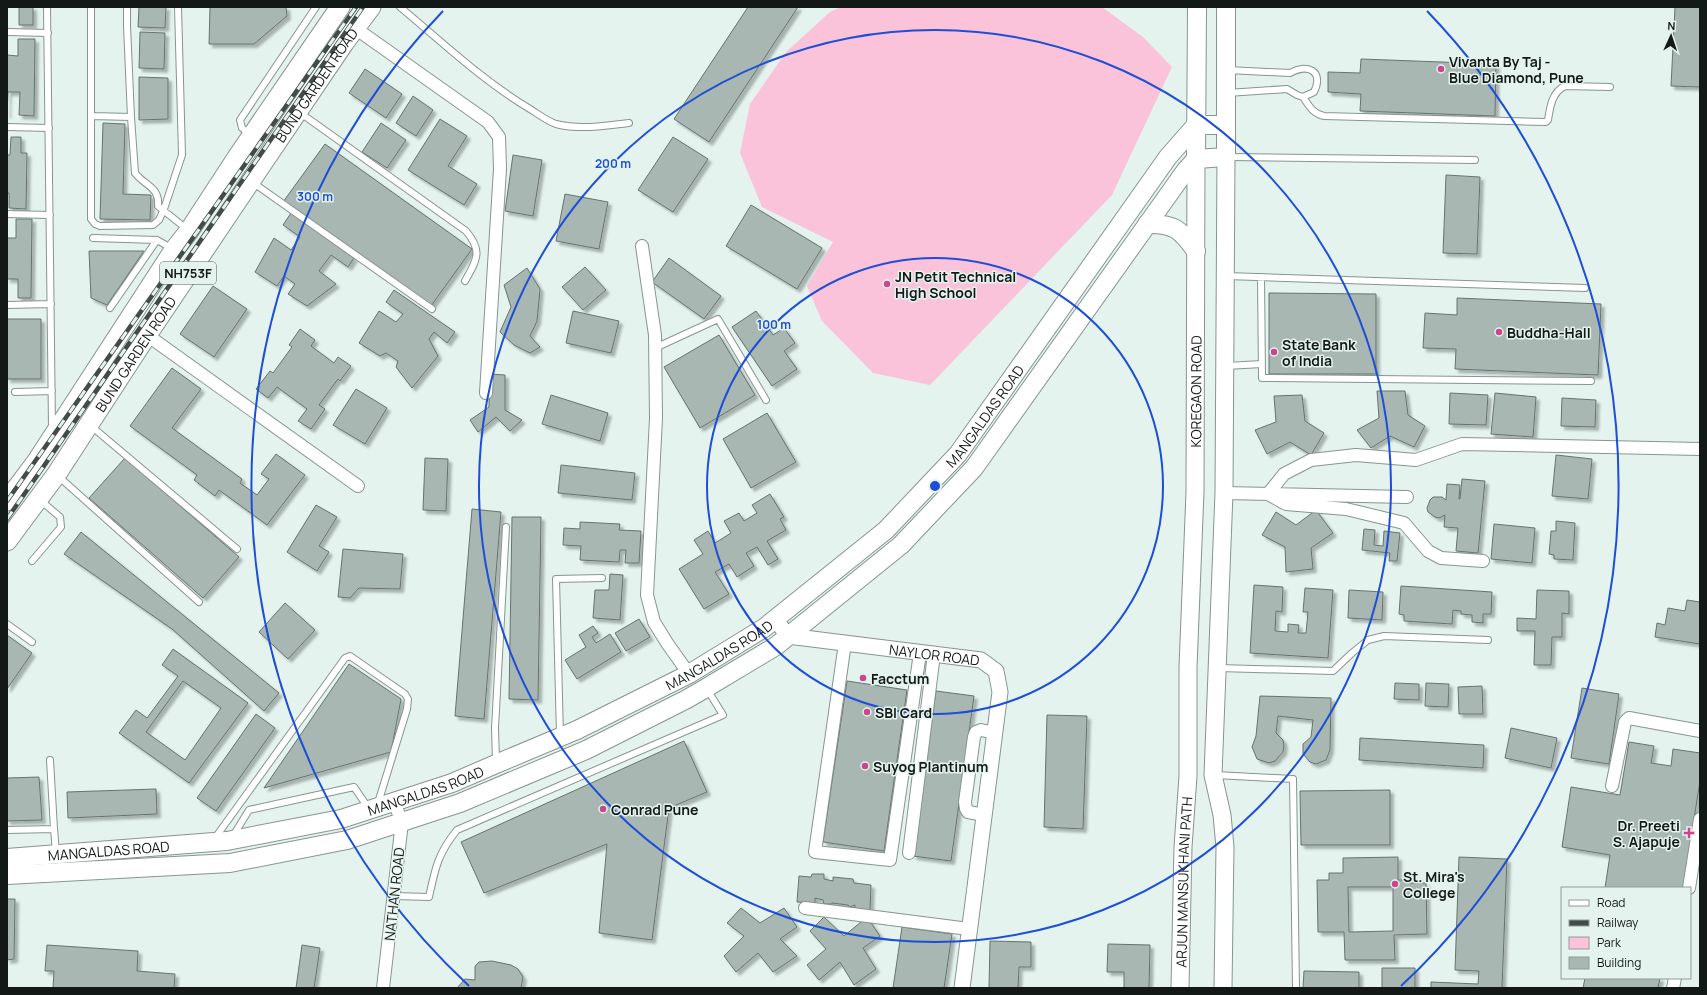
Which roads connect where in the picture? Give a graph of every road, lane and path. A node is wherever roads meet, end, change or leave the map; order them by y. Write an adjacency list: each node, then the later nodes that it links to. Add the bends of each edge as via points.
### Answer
1 (47, 7): 13 (lane)
2 (90, 7): 19 (lane)
3 (127, 7): 20 (lane)
4 (178, 7): 31 (lane, via 182,155)
5 (316, 7): 26 (lane, via 240,120 242,128)
6 (340, 7): 26 (highway, BUND GARDEN ROAD / NH753F)
7 (371, 7): 11 (highway, BUND GARDEN ROAD / NH753F)
8 (400, 7): 21 (lane, via 518,102 555,124 604,127)
9 (1197, 7): 22 (main road, KOREGAON ROAD)
10 (1226, 7): 14 (main road)
11 (355, 28): 18 (highway, BUND GARDEN ROAD / NH753F); 56 (street, via 488,122 499,137 500,169)
12 (7, 32): 13 (lane)
13 (48, 33): 25 (lane)
14 (1226, 70): 16 (main road); 17 (lane, via 1290,73 1298,68 1306,68 1313,71 1318,85 1314,92)
15 (1610, 87): 17 (lane, via 1561,88 1552,100 1546,122 1324,116 1312,110)
16 (1226, 94): 17 (lane, via 1287,89); 23 (main road)
17 (1303, 97)
18 (298, 111): 30 (highway, BUND GARDEN ROAD / NH753F); 43 (lane, via 466,231 476,250 475,262)
19 (91, 116): 20 (lane); 31 (lane, via 91,219 100,226 153,225)
20 (131, 117): 31 (lane, via 135,173 157,192 158,206)
21 (629, 123)
22 (1196, 125): 23 (main road); 28 (main road, KOREGAON ROAD); 75 (main road, MANGALDAS ROAD, via 1168,157 958,454 886,530)
23 (1226, 125): 27 (main road)
24 (7, 127): 25 (lane)
25 (49, 128): 33 (lane)
26 (252, 136): 35 (highway, BUND GARDEN ROAD / NH753F)
27 (1226, 157): 28 (main road); 29 (lane); 41 (main road)
28 (1196, 159): 34 (main road, MANGALDAS ROAD); 40 (main road, KOREGAON ROAD)
29 (1475, 160)
30 (250, 181): 48 (lane); 49 (highway, BUND GARDEN ROAD / NH753F)
31 (164, 210): 35 (lane)
32 (7, 214): 33 (lane)
33 (50, 215): 45 (lane)
34 (1147, 224): 40 (main road, via 1163,224 1177,230); 77 (main road, MANGALDAS ROAD, via 974,468 901,545)
35 (189, 231): 39 (highway, BUND GARDEN ROAD / NH753F)
36 (93, 238): 37 (lane)
37 (157, 240): 39 (lane); 47 (lane)
38 (642, 246): 50 (street)
39 (174, 250): 59 (highway, BUND GARDEN ROAD / NH753F)
40 (1196, 252): 91 (main road, KOREGAON ROAD, via 1195,492 1188,667)
41 (1226, 276): 42 (lane); 52 (main road)
42 (1261, 277): 44 (lane); 51 (lane)
43 (465, 281)
44 (1585, 288)
45 (51, 304): 46 (lane); 55 (lane)
46 (7, 305)
47 (110, 308)
48 (432, 309)
49 (147, 335): 58 (highway, BUND GARDEN ROAD / NH753F); 62 (street)
50 (655, 348): 57 (lane, via 718,319); 83 (street, via 656,418 647,594 654,622)
51 (1262, 364): 52 (lane); 53 (lane, via 1262,378)
52 (1225, 366): 63 (main road)
53 (1592, 381)
54 (15, 392): 55 (lane)
55 (52, 392): 59 (lane)
56 (486, 394)
57 (766, 400)
58 (90, 424): 61 (highway, BUND GARDEN ROAD / NH753F); 70 (lane)
59 (52, 440): 67 (highway, BUND GARDEN ROAD / NH753F)
60 (1700, 449): 64 (street, via 1462,444 1416,460 1356,456 1311,460 1284,474)
61 (56, 475): 66 (highway, BUND GARDEN ROAD / NH753F); 74 (lane)
62 (358, 486)
63 (1224, 493): 64 (street); 82 (main road)
64 (1268, 494): 65 (street); 72 (street, via 1286,504 1346,509 1404,524 1428,550 1441,558)
65 (1407, 497)
66 (39, 499): 69 (highway, BUND GARDEN ROAD / NH753F); 71 (lane, via 60,517 61,527)
67 (7, 501)
68 (506, 527): 89 (lane, via 495,728)
69 (7, 540)
70 (237, 549)
71 (32, 561)
72 (1483, 561)
73 (602, 578): 87 (lane, via 556,579)
74 (199, 602)
75 (775, 619): 77 (street); 83 (main road, MANGALDAS ROAD)
76 (7, 624): 79 (lane)
77 (788, 636): 80 (street, NAYLOR ROAD); 84 (main road, MANGALDAS ROAD, via 776,646)
78 (1488, 640): 82 (lane, via 1384,636 1368,640 1333,671)
79 (32, 642)
80 (844, 642): 81 (street, NAYLOR ROAD); 81 (street, via 815,852 890,860)
81 (927, 653): 86 (street, NAYLOR ROAD, via 981,660 996,671 1000,692); 102 (street)
82 (1218, 668): 90 (main road)
83 (689, 674): 87 (main road, MANGALDAS ROAD)
84 (706, 688): 97 (main road, MANGALDAS ROAD, via 586,750 460,803); 107 (lane, via 723,715 457,830 446,844 435,867 430,897)
85 (1700, 731): 92 (street, via 1629,718 1625,722)
86 (995, 733): 95 (street, NAYLOR ROAD); 95 (street, via 981,730 976,732 965,802 968,812)
87 (560, 737): 89 (main road, MANGALDAS ROAD)
88 (50, 760): 98 (lane)
89 (496, 764): 93 (main road, MANGALDAS ROAD, via 452,783)
90 (1213, 775): 113 (main road, via 1222,816 1225,847); 114 (lane, via 1293,779)
91 (1188, 776): 112 (main road, ARJUN MANSUKHANI PATH, via 1183,847)
92 (1612, 786)
93 (394, 802): 94 (main road, MANGALDAS ROAD); 97 (street, NATHAN ROAD)
94 (373, 809): 100 (main road, MANGALDAS ROAD, via 342,819); 100 (lane, via 354,787 249,810); 101 (lane, via 407,709 408,699 405,694 350,656 345,658)
95 (984, 815): 109 (street, NAYLOR ROAD)
96 (1700, 819): 106 (street)
97 (402, 822): 105 (main road, MANGALDAS ROAD, via 347,840 230,863); 107 (street, NATHAN ROAD)
98 (54, 829): 99 (lane); 103 (lane)
99 (7, 830)
100 (230, 841): 101 (main road, MANGALDAS ROAD)
101 (212, 842): 103 (main road, MANGALDAS ROAD)
102 (910, 853)
103 (56, 854): 104 (main road, MANGALDAS ROAD)
104 (7, 858)
105 (7, 875)
106 (1689, 887)
107 (394, 896): 110 (street, NATHAN ROAD)
108 (805, 908): 109 (street)
109 (969, 929): 111 (street, NAYLOR ROAD)
110 (383, 988)
111 (962, 988)
112 (1180, 988)
113 (1223, 988)
114 (1296, 988)

